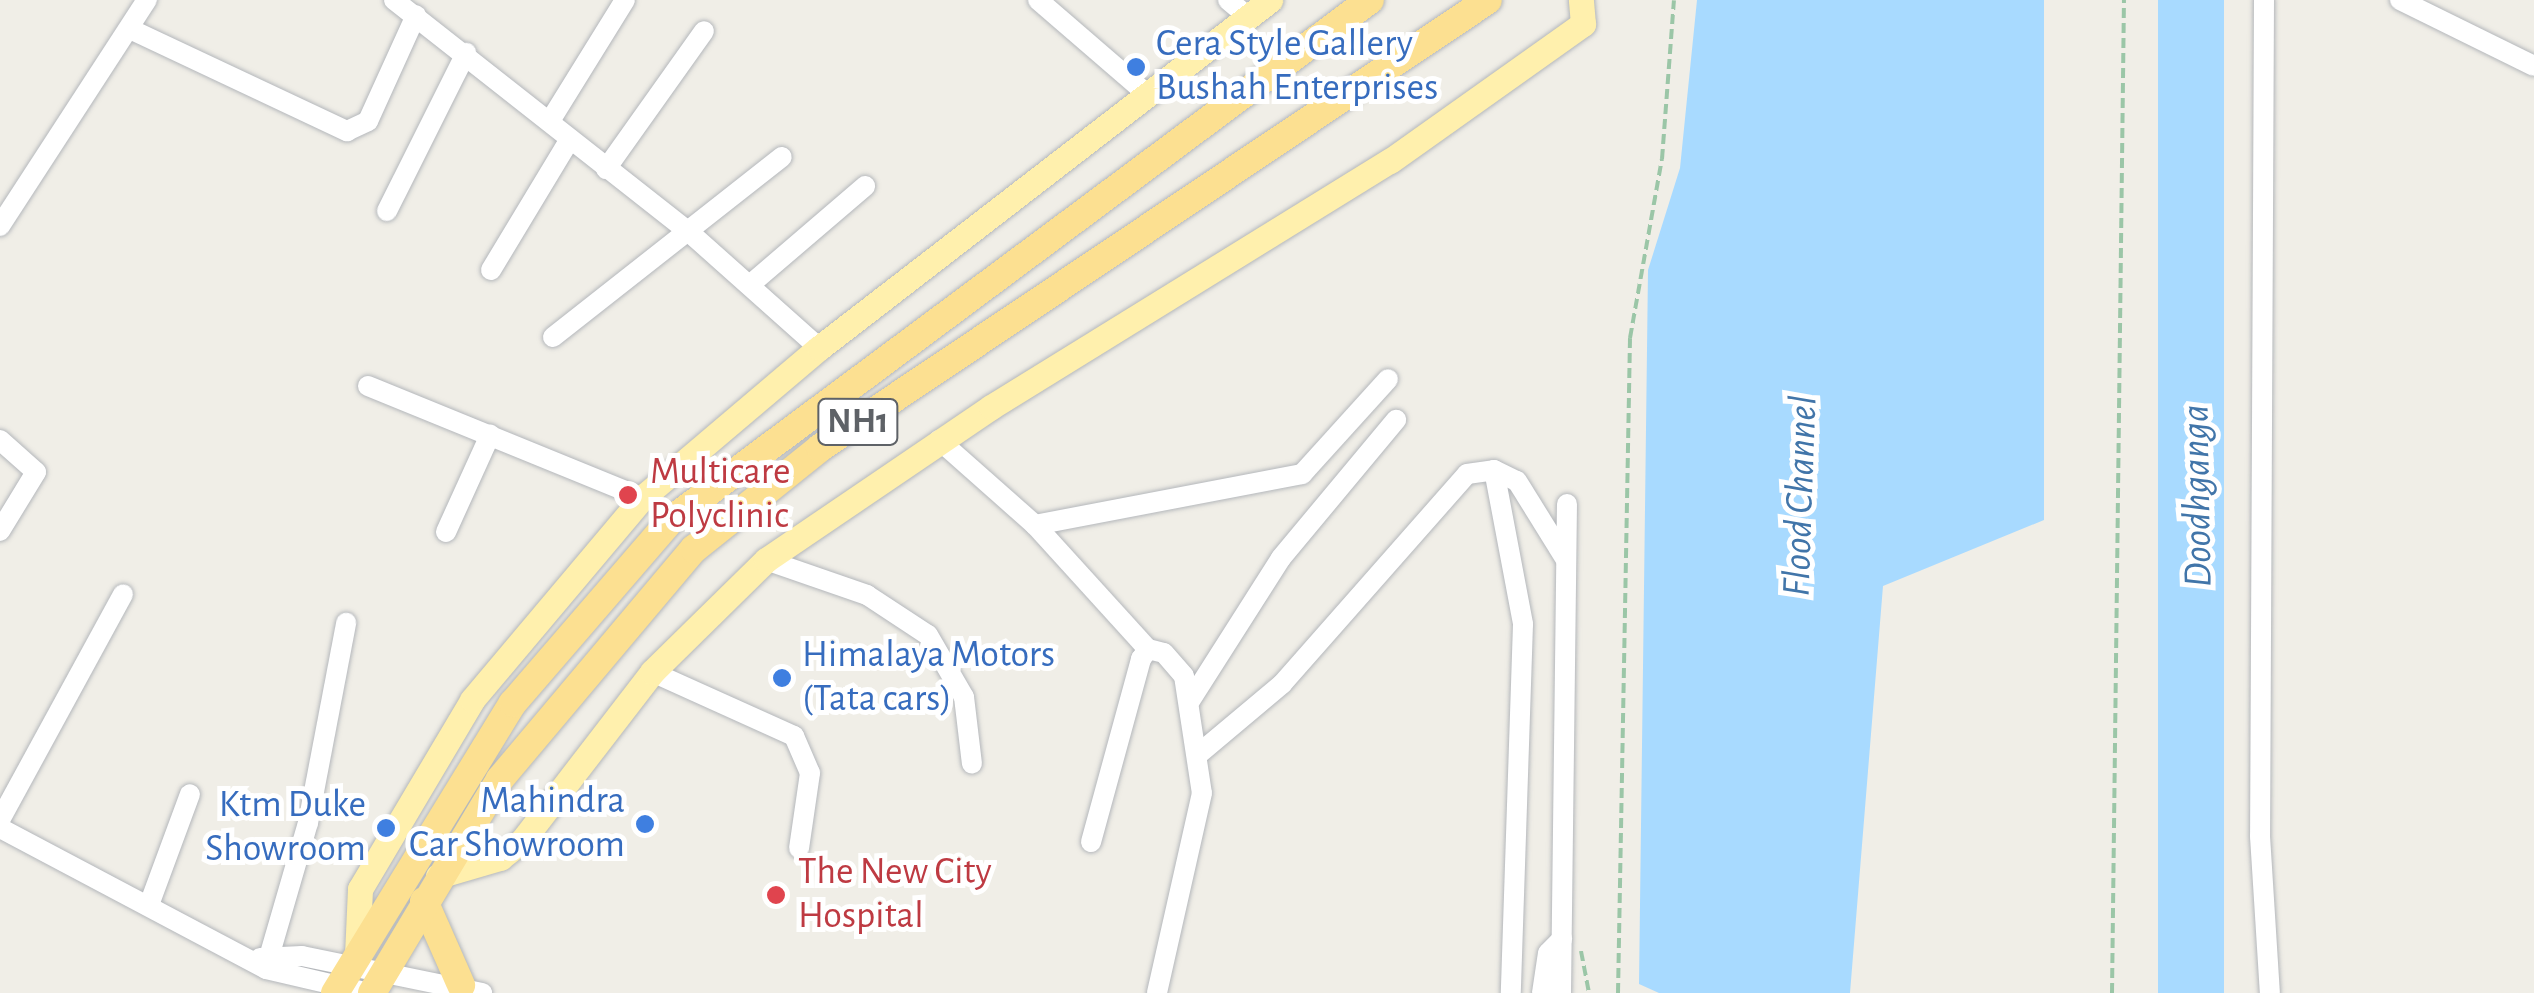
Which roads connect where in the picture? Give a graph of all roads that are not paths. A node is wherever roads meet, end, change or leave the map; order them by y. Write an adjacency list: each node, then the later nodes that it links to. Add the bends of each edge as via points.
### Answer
1 (147, 0): 13 (street)
2 (394, 0): 12 (street)
3 (625, 0): 18 (street)
4 (1038, 0): 17 (street)
5 (1270, 0): 11 (main road)
6 (1370, 0): 61 (highway, NH1, via 671,520 513,703)
7 (1488, 0): 56 (highway, NH1, via 835,438 733,516 571,686)
8 (1581, 0): 35 (main road, via 1583,24 1390,160)
9 (2264, 0): 68 (street, via 2260,836)
10 (2400, 0): 16 (street)
11 (1238, 9): 17 (main road)
12 (416, 15): 13 (street, via 368,120 347,131); 15 (street)
13 (132, 30): 24 (street)
14 (704, 31): 21 (street)
15 (466, 53): 18 (street); 23 (street)
16 (2534, 66)
17 (1148, 95): 29 (main road)
18 (550, 120): 19 (street)
19 (570, 139): 21 (street); 26 (street)
20 (782, 157): 25 (street)
21 (606, 170): 25 (street)
22 (864, 186): 27 (street)
23 (387, 211)
24 (0, 226)
25 (689, 232): 27 (street); 28 (street)
26 (491, 270)
27 (752, 283): 29 (street)
28 (553, 337)
29 (819, 348): 37 (main road)
30 (1388, 378): 40 (street, via 1302,474)
31 (368, 386): 33 (street)
32 (1396, 420): 48 (street, via 1280,558)
33 (490, 435): 37 (street); 41 (street)
34 (0, 440): 39 (street, via 36,472)
35 (939, 440): 40 (street); 42 (main road)
36 (1494, 470): 43 (street, via 1517,481); 49 (street, via 1454,485 1282,684); 65 (street, via 1523,624)
37 (642, 498): 61 (main road, via 472,700 365,878)
38 (1567, 504): 43 (street)
39 (2, 523)
40 (1036, 526): 46 (street)
41 (446, 532)
42 (766, 560): 47 (main road); 50 (street, via 867,595 928,635 964,698)
43 (1566, 560): 59 (street)
44 (123, 594): 52 (street)
45 (346, 623): 60 (street, via 308,823)
46 (1148, 649): 48 (street, via 1177,661); 54 (street)
47 (652, 672): 55 (street, via 794,736 810,773); 56 (main road, via 522,841 500,858)
48 (1190, 702): 49 (street)
49 (1201, 752): 64 (street, via 1199,809)
50 (972, 764)
51 (190, 794): 58 (street)
52 (0, 820)
53 (0, 828): 58 (street)
54 (1091, 842)
55 (798, 848)
56 (438, 876): 57 (highway, NH1)
57 (424, 901): 62 (highway, NH1); 63 (highway)
58 (149, 905): 60 (street)
59 (1562, 938): 66 (street, via 1548,953); 67 (street)
60 (259, 958): 61 (street)
61 (345, 975): 62 (street)
62 (375, 986): 63 (street)
63 (471, 989)
64 (1157, 993)
65 (1511, 993)
66 (1542, 993)
67 (1561, 993)
68 (2270, 993)

